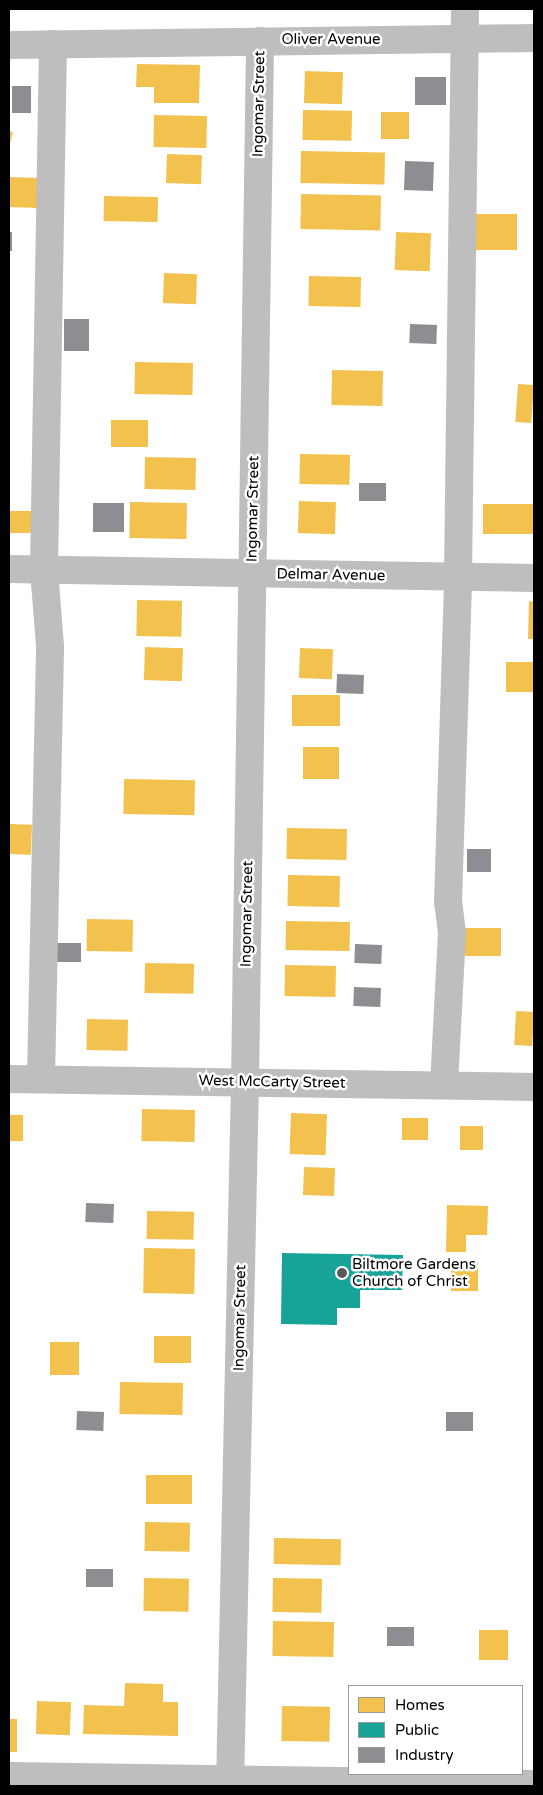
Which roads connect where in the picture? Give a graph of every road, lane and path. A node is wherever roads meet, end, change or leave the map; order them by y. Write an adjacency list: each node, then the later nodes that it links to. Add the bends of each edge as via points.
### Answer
1 (465, 9): 3 (street)
2 (534, 38): 3 (street, Oliver Avenue)
3 (465, 39): 4 (street, Oliver Avenue); 10 (street)
4 (260, 41): 5 (street, Oliver Avenue); 9 (street, Ingomar Street)
5 (53, 44): 6 (street, Oliver Avenue); 8 (street)
6 (9, 45)
7 (9, 569): 8 (street, Delmar Avenue)
8 (44, 570): 9 (street, Delmar Avenue); 13 (street, via 50,646)
9 (252, 574): 10 (street, Delmar Avenue); 14 (street, Ingomar Street)
10 (458, 577): 11 (street, Delmar Avenue); 15 (street, via 448,902 452,932)
11 (534, 578)
12 (9, 1079): 13 (street, West McCarty Street)
13 (41, 1079): 14 (street, West McCarty Street)
14 (245, 1082): 15 (street, West McCarty Street); 18 (street, Ingomar Street)
15 (444, 1085): 16 (street, West McCarty Street)
16 (534, 1087)
17 (9, 1776): 18 (street)
18 (230, 1782): 19 (street)
19 (534, 1784)

